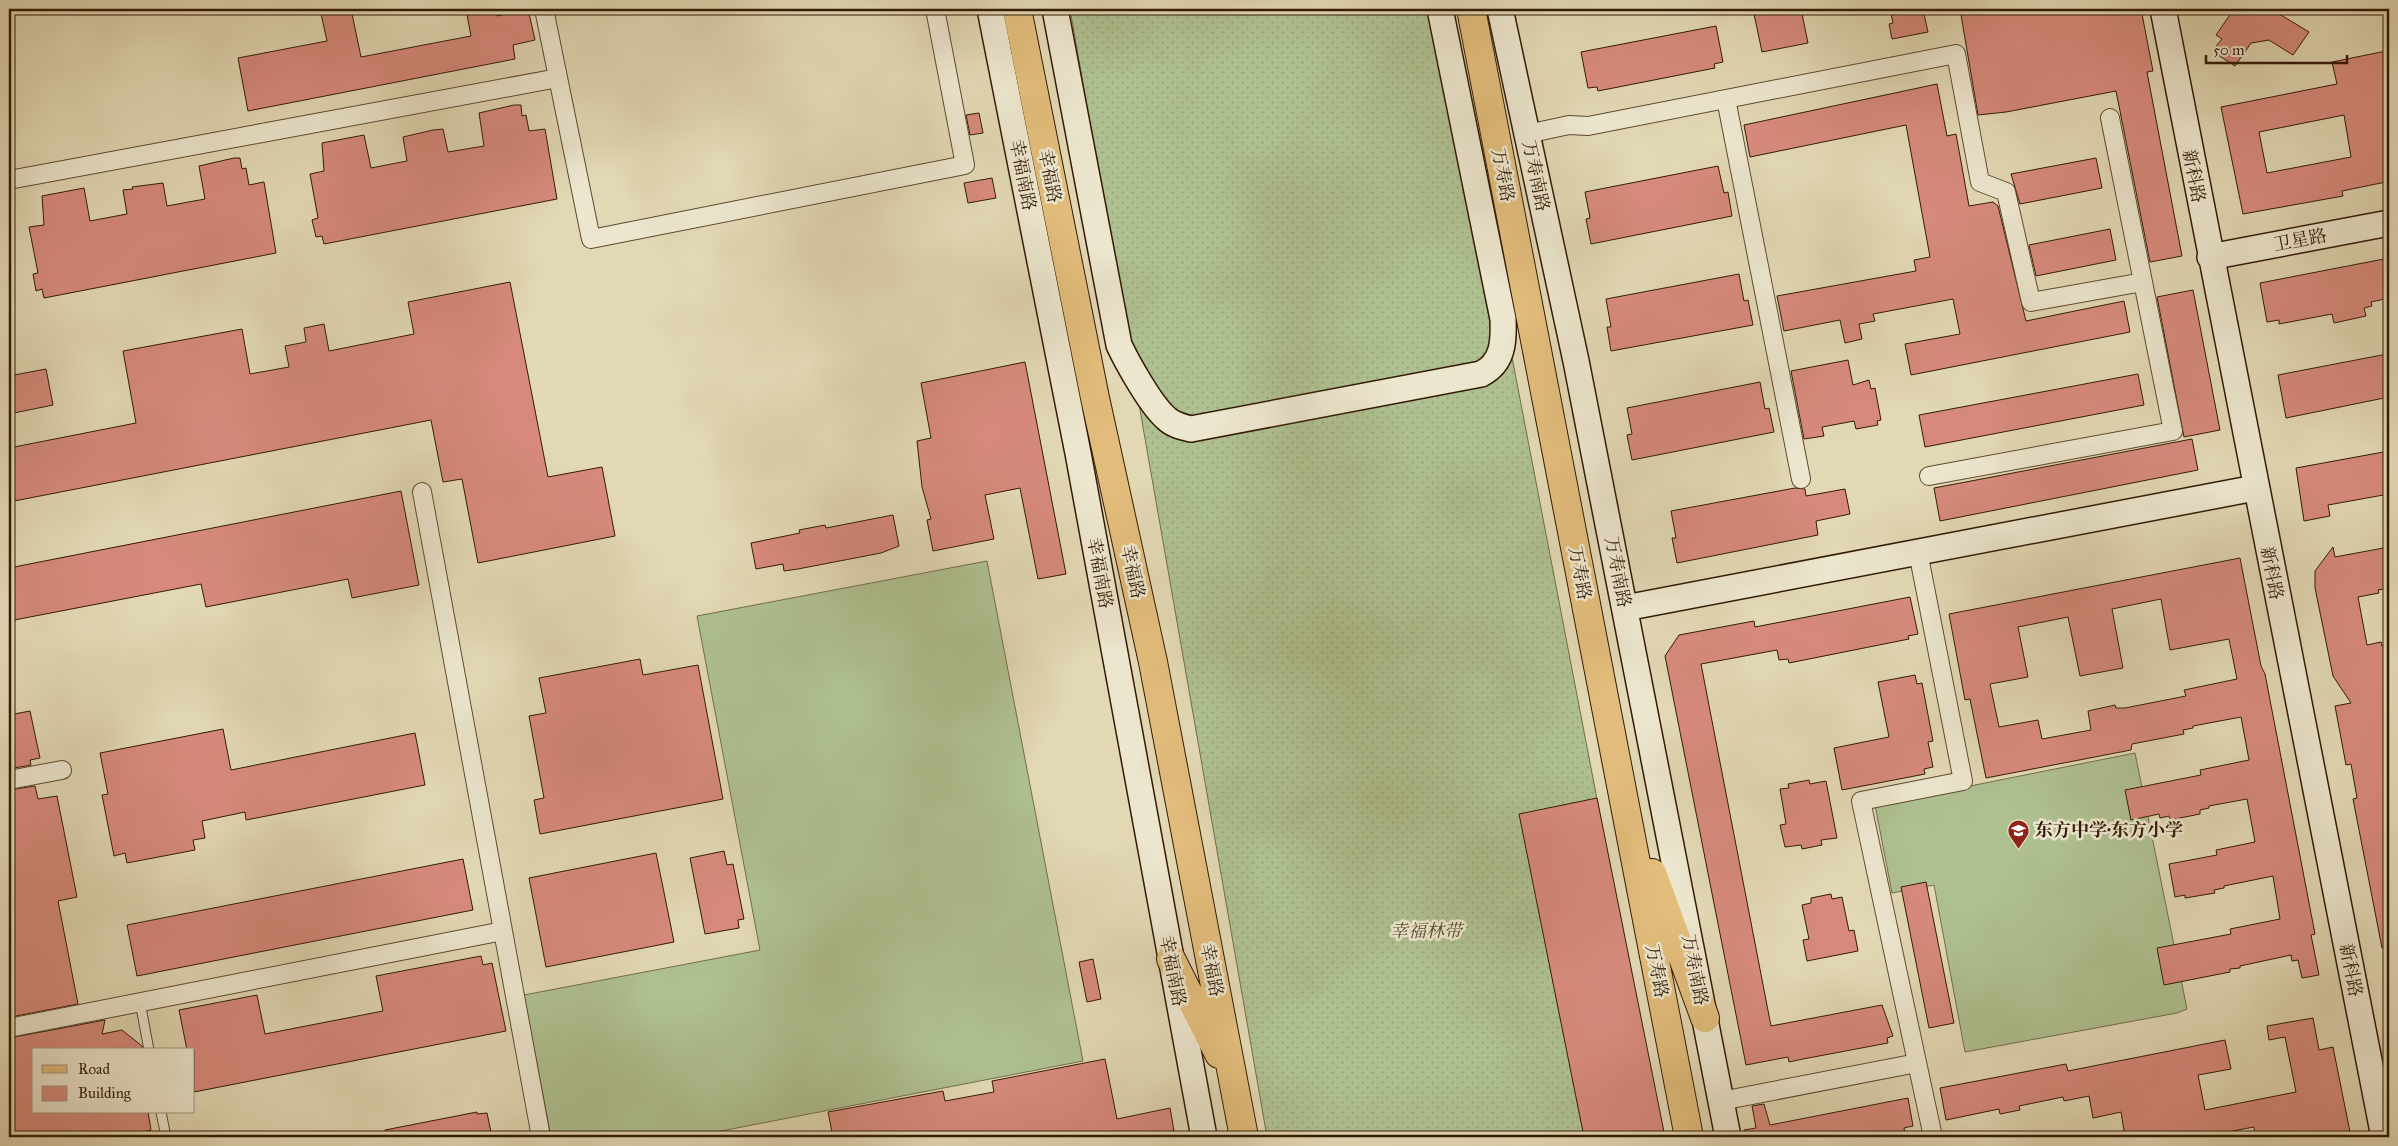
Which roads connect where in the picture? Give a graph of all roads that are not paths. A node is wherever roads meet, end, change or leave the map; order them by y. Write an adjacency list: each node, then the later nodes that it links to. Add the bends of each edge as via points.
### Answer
1 (544, 9): 10 (street)
2 (935, 9): 10 (street, via 965,165 591,239)
3 (990, 9): 28 (main road, 幸福南路, via 1079,462)
4 (1017, 9): 34 (main road, 幸福路, via 1095,398 1153,662)
5 (1055, 9): 6 (main road, via 1119,345 1128,364 1166,418 1178,426 1192,429 1471,376 1492,369 1504,340 1503,319)
6 (1440, 9)
7 (1471, 9): 26 (main road, 万寿路)
8 (1500, 9): 13 (main road, 万寿南路)
9 (2163, 9): 16 (main road, 新科路)
10 (558, 78): 14 (street)
11 (1726, 99): 13 (street, via 1588,126 1569,125); 17 (street, via 1956,54 1980,182 2006,192 2031,302); 19 (street)
12 (2110, 118): 17 (street)
13 (1527, 134): 23 (main road, 万寿南路)
14 (9, 180)
15 (2389, 223): 16 (main road, 卫星路)
16 (2210, 257): 20 (main road, 新科路)
17 (2143, 282): 18 (street, via 2173,430)
18 (1929, 476)
19 (1801, 479)
20 (2255, 488): 22 (main road); 44 (main road, 新科路)
21 (422, 492): 27 (street)
22 (1918, 552): 23 (main road); 33 (street, via 1964,781 1862,801)
23 (1625, 608): 30 (main road, 万寿南路)
24 (62, 770): 25 (street)
25 (9, 780)
26 (1624, 798): 30 (main road); 41 (main road, 万寿路)
27 (503, 931): 29 (street); 38 (street)
28 (1171, 959): 34 (main road); 39 (main road, 幸福南路)
29 (140, 1002): 31 (street); 32 (lane)
30 (1705, 1018): 35 (main road, 万寿南路)
31 (9, 1028)
32 (149, 1048)
33 (1917, 1063): 35 (street); 43 (street)
34 (1234, 1084): 40 (main road, 幸福路)
35 (1721, 1101): 42 (main road, 万寿南路)
36 (161, 1114): 37 (lane)
37 (166, 1137)
38 (541, 1137)
39 (1204, 1137)
40 (1244, 1137)
41 (1689, 1137)
42 (1728, 1137)
43 (1933, 1137)
44 (2384, 1137)

